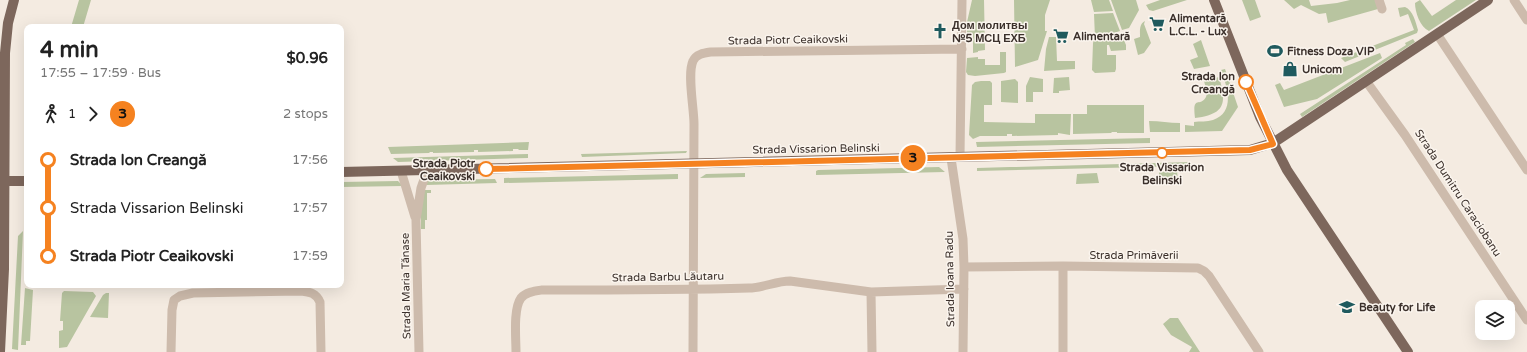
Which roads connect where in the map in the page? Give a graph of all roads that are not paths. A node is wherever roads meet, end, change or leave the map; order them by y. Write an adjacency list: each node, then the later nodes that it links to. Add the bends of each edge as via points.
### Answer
1 (14, 0): 17 (main road, via 8,23 5,54)
2 (962, 0): 8 (street, Strada Ioana Radu)
3 (1214, 0): 10 (main road)
4 (1488, 0): 7 (main road, Strada Vissarion Belinski)
5 (1514, 0): 6 (street)
6 (1527, 20)
7 (1437, 34): 9 (main road, Strada Vissarion Belinski); 13 (street)
8 (962, 49): 11 (street, Strada Ioana Radu); 12 (street, Strada Piotr Ceaikovski, via 699,54 691,68)
9 (1366, 81): 10 (main road, Strada Vissarion Belinski); 25 (street, Strada Dumitru Caraciobanu, via 1405,135)
10 (1273, 144): 11 (main road, Strada Vissarion Belinski, via 1238,152); 36 (main road, via 1287,170)
11 (956, 157): 12 (main road, Strada Vissarion Belinski); 21 (street, Strada Ioana Radu)
12 (694, 164): 15 (main road, Strada Vissarion Belinski); 22 (street, Strada Piotr Ceaikovski)
13 (1527, 170)
14 (401, 171): 15 (main road, Strada Vissarion Belinski); 16 (main road, Strada Vissarion Belinski); 19 (street, Strada Maria Tănase)
15 (427, 171): 19 (street, Strada Maria Tănase, via 421,188)
16 (344, 172)
17 (2, 181): 18 (main road); 26 (main road, via 4,268)
18 (24, 181)
19 (416, 220): 29 (street, Strada Maria Tănase)
20 (1063, 266): 21 (street, Strada Primăverii); 34 (street); 35 (street, Strada Primăverii, via 1198,268 1209,276)
21 (964, 268): 23 (street, Strada Ioana Radu)
22 (694, 290): 24 (street, Strada Barbu Lăutaru, via 754,288 790,281); 30 (street, Strada Barbu Lăutaru, via 542,290 528,293 521,298 518,305); 31 (street, Strada Piotr Ceaikovski)
23 (964, 290): 24 (street, Strada Barbu Lăutaru); 33 (street, Strada Ioana Radu)
24 (871, 292): 32 (street)
25 (1527, 320)
26 (0, 352)
27 (171, 352): 28 (street, via 172,310 174,300 180,296 193,293 301,291 318,296 320,302)
28 (321, 352)
29 (419, 352)
30 (516, 352)
31 (693, 352)
32 (872, 352)
33 (963, 352)
34 (1063, 352)
35 (1260, 352)
36 (1408, 352)

